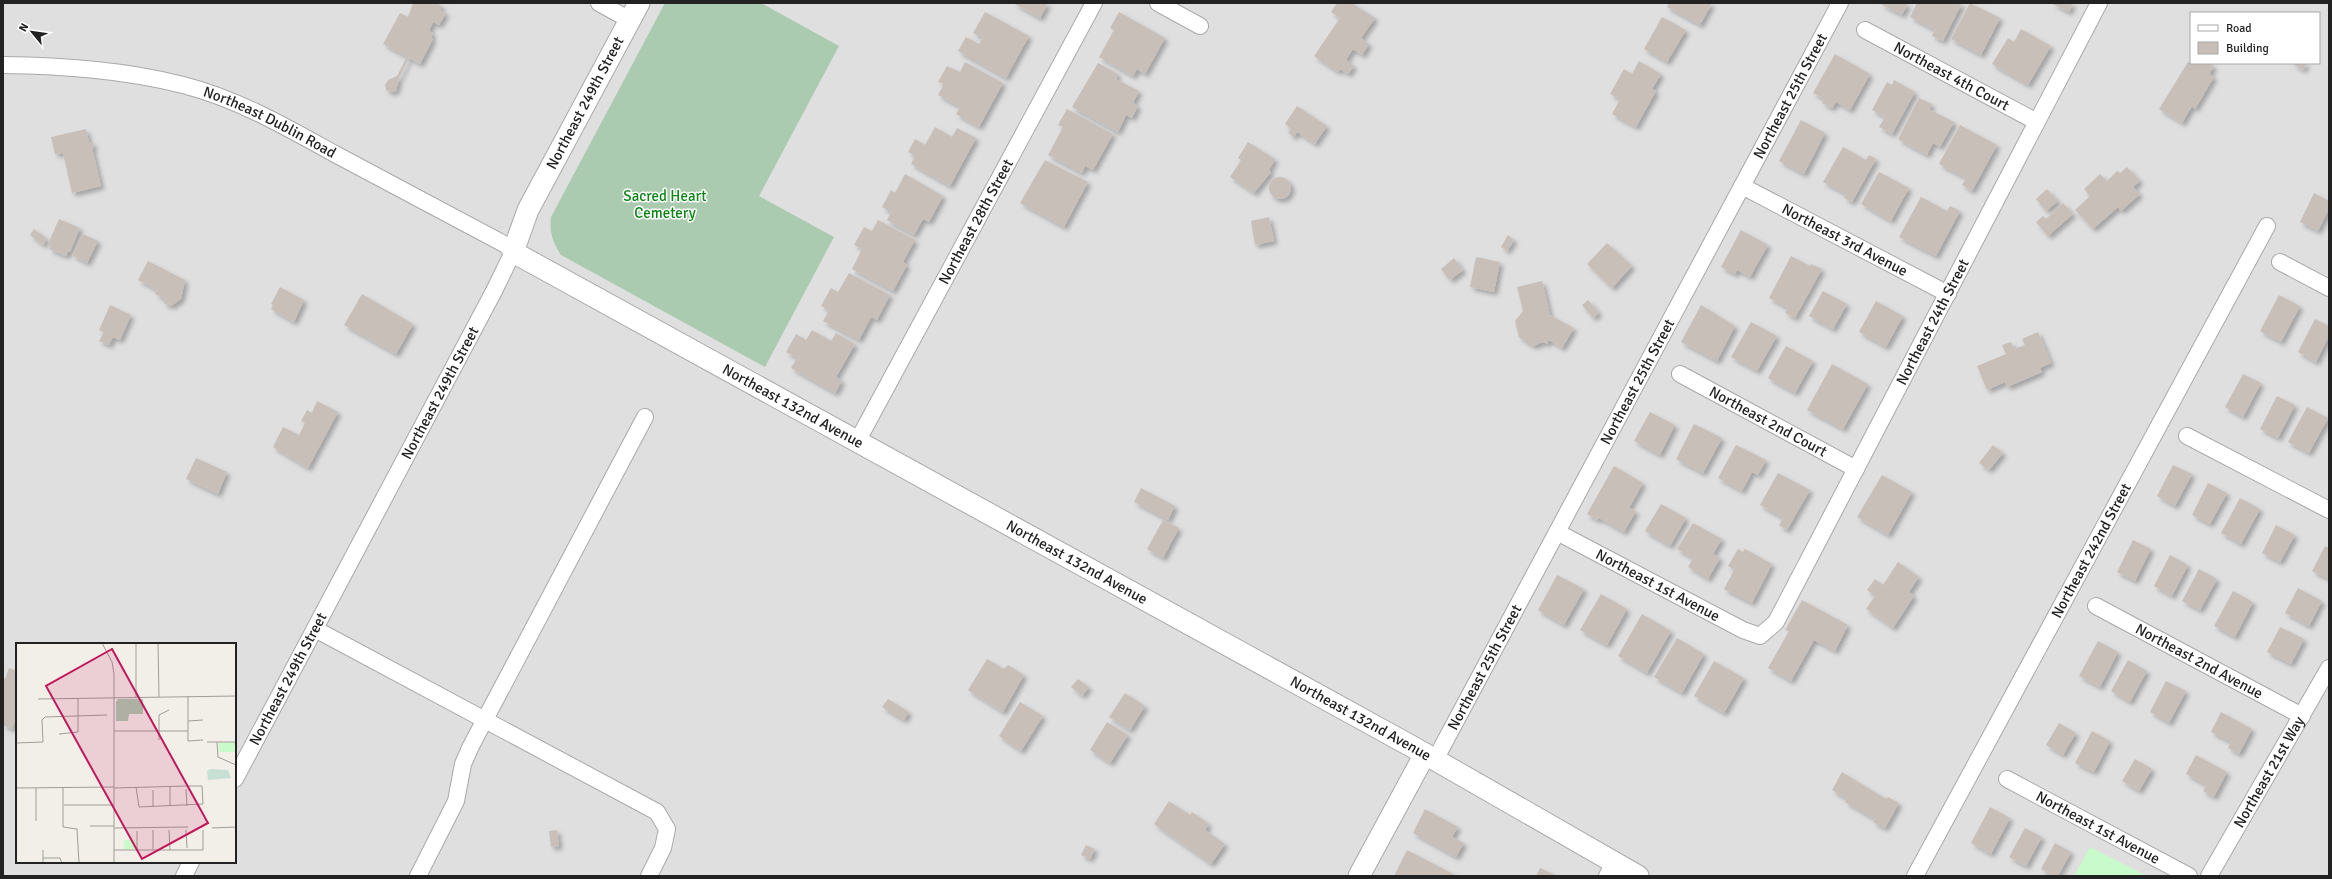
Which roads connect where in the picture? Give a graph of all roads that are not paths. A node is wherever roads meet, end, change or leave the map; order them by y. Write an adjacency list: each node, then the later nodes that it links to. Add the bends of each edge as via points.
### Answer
1 (599, 3): 6 (street)
2 (1094, 3): 20 (street, Northeast 28th Street)
3 (1158, 3): 7 (street)
4 (1840, 3): 11 (street, Northeast 25th Street)
5 (2099, 3): 10 (street, Northeast 24th Street)
6 (635, 12): 13 (street, Northeast 249th Street, via 528,210)
7 (1200, 26)
8 (1865, 30): 10 (street, Northeast 4th Court)
9 (3, 65): 13 (street, Northeast Dublin Road, via 134,74 213,94 266,117)
10 (2037, 122): 16 (street, Northeast 24th Street)
11 (1742, 186): 16 (street, Northeast 3rd Avenue); 23 (street, Northeast 25th Street)
12 (2267, 226): 40 (street, Northeast 242nd Street)
13 (513, 252): 20 (street, Northeast 132nd Avenue); 25 (street, Northeast 249th Street)
14 (2280, 262): 15 (street)
15 (2329, 288)
16 (1948, 294): 21 (street, Northeast 24th Street)
17 (1680, 374): 21 (street, Northeast 2nd Court)
18 (645, 417): 29 (street)
19 (2187, 436): 22 (street)
20 (858, 440): 30 (street, Northeast 132nd Avenue)
21 (1856, 469): 26 (street, Northeast 24th Street, via 1776,622)
22 (2329, 510)
23 (1557, 532): 26 (street, Northeast 1st Avenue, via 1743,630); 30 (street, Northeast 25th Street)
24 (2096, 606): 28 (street, Northeast 2nd Avenue)
25 (315, 629): 29 (street); 31 (street, Northeast 249th Street)
26 (1760, 636)
27 (2329, 668): 28 (street, Northeast 21st Way)
28 (2302, 716): 42 (street, Northeast 21st Way)
29 (484, 720): 36 (street, via 463,764 456,801); 37 (street, via 657,812 667,829 663,848)
30 (1430, 757): 34 (street, Northeast 132nd Avenue); 38 (street)
31 (236, 777)
32 (2007, 779): 41 (street, Northeast 1st Avenue)
33 (190, 863): 35 (street)
34 (1611, 869): 39 (street, Northeast 132nd Avenue)
35 (184, 876)
36 (418, 876)
37 (649, 876)
38 (1359, 876)
39 (1638, 876)
40 (1915, 876)
41 (2189, 876)
42 (2209, 876)

